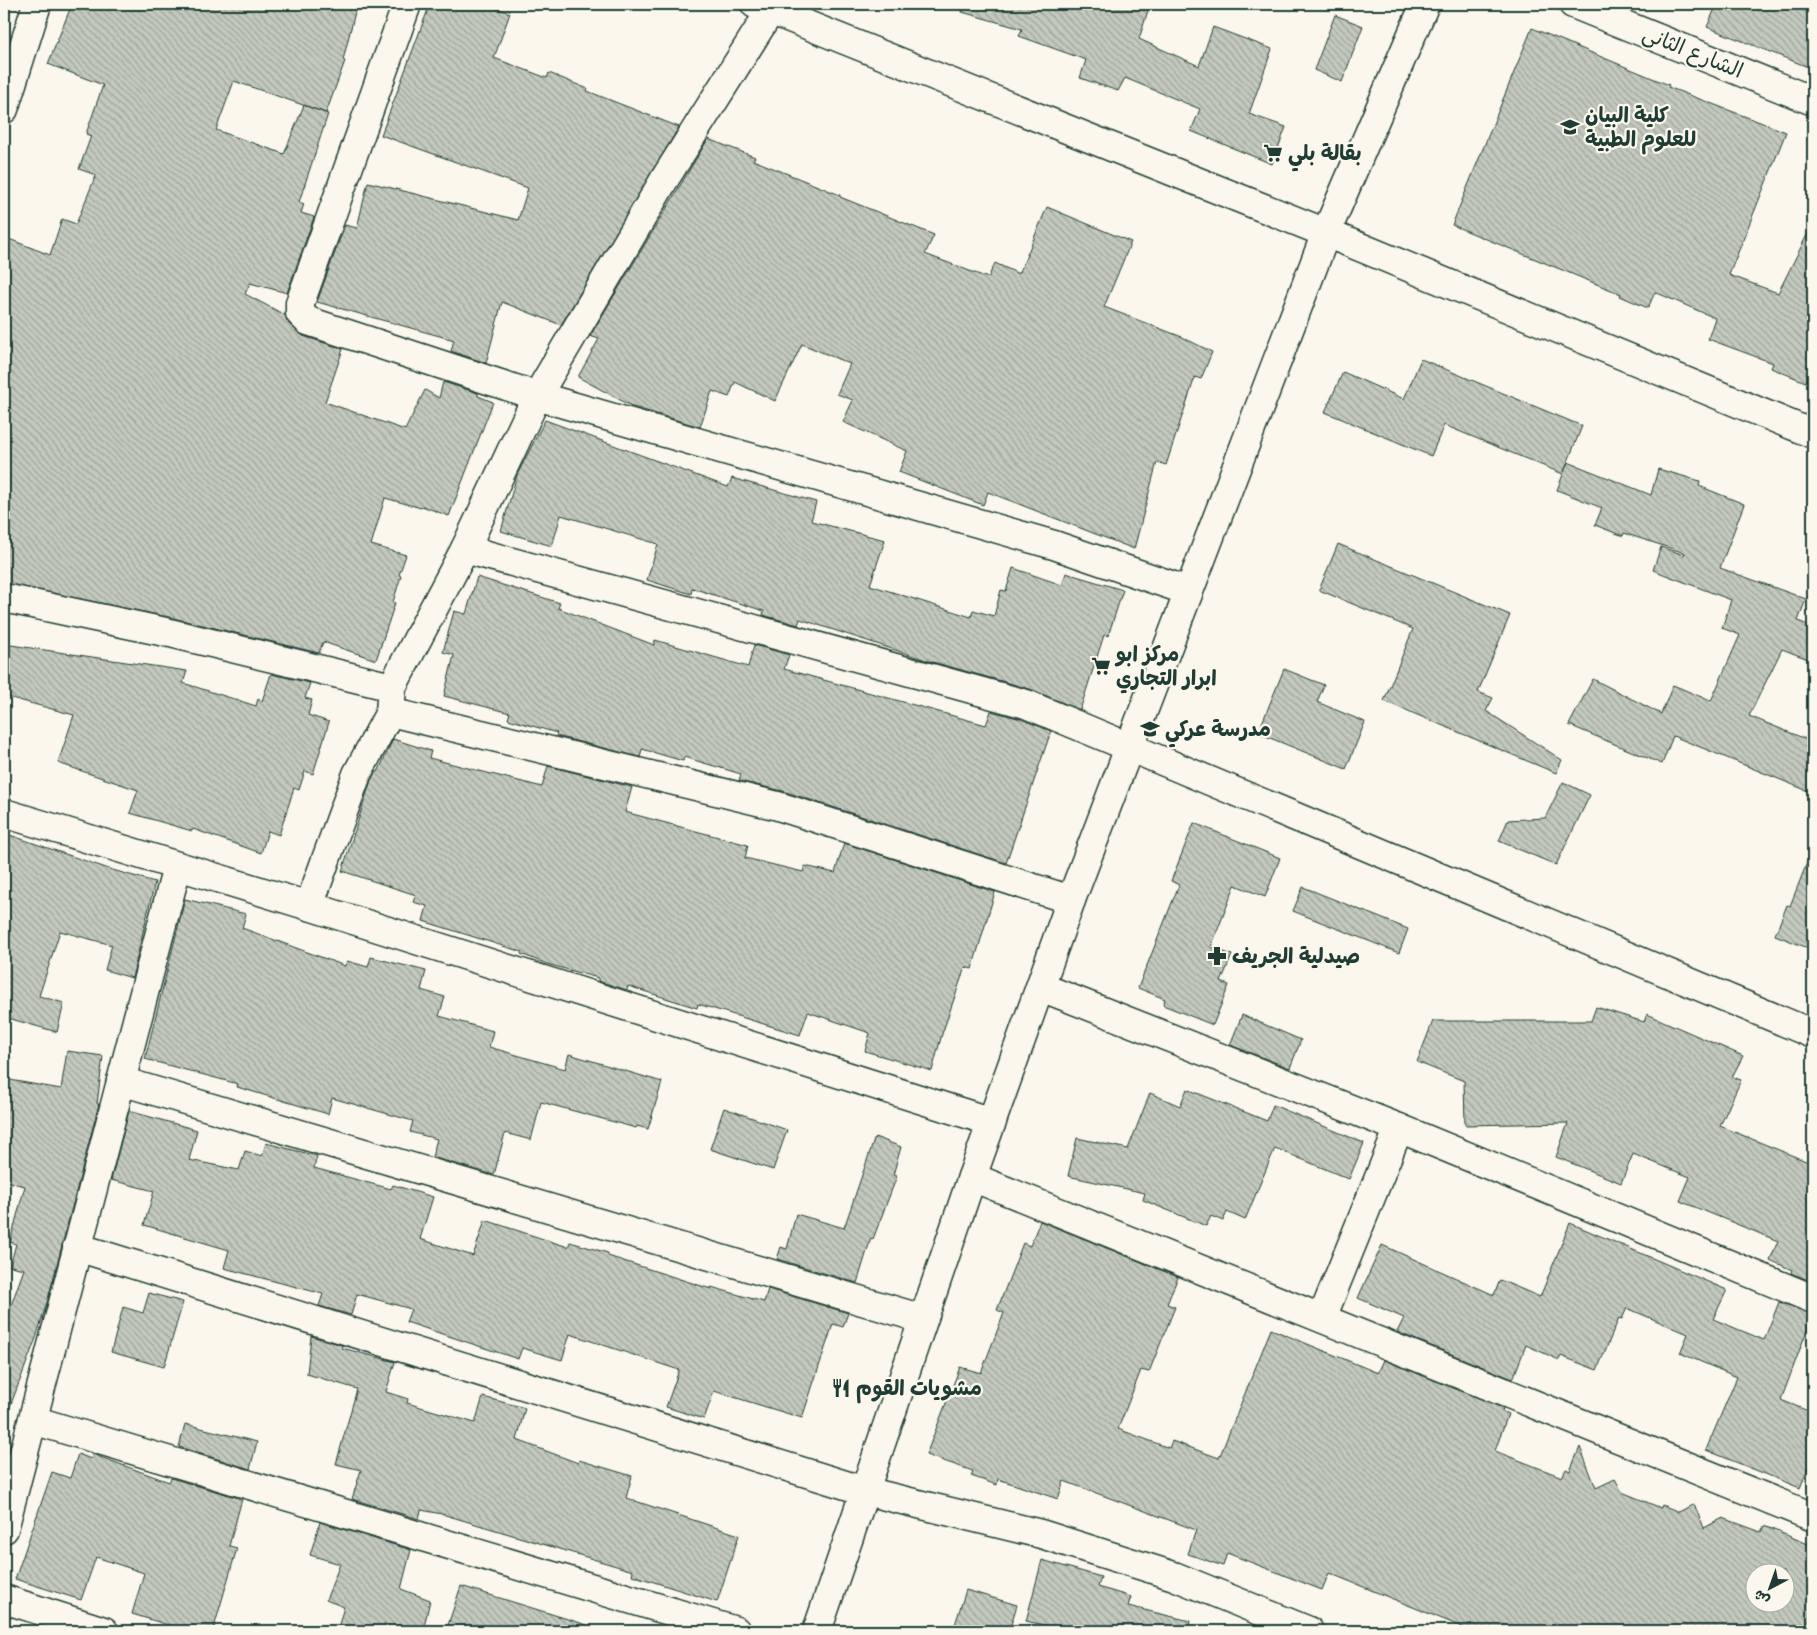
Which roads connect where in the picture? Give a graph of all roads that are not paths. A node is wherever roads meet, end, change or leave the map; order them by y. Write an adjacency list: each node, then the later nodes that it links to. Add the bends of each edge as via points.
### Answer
1 (37, 4): 7 (street)
2 (406, 4): 9 (street, via 300,304 300,313 308,321)
3 (1425, 4): 8 (street)
4 (1573, 4): 6 (street, الشارع الثانى)
5 (763, 7): 8 (street); 9 (street)
6 (1813, 100)
7 (4, 109)
8 (1326, 233): 10 (street); 12 (street)
9 (537, 396): 11 (street); 12 (street, via 1054,545)
10 (1813, 434)
11 (465, 549): 14 (street); 15 (street, via 1026,704)
12 (1188, 591): 15 (street)
13 (4, 598): 14 (street, via 170,633)
14 (391, 699): 18 (street, via 778,806); 19 (street, via 357,774)
15 (1129, 747): 18 (street); 21 (street)
16 (4, 813): 17 (street)
17 (177, 867): 19 (street); 22 (street)
18 (1071, 900): 20 (street)
19 (309, 906): 23 (street)
20 (1041, 987): 23 (street); 24 (street)
21 (1813, 1034)
22 (121, 1081): 26 (street); 29 (street)
23 (992, 1122): 25 (street)
24 (1399, 1128): 27 (street); 28 (street)
25 (972, 1177): 28 (street); 29 (street)
26 (77, 1247): 30 (street); 31 (street)
27 (1813, 1299)
28 (1322, 1318): 32 (street)
29 (923, 1319): 31 (street)
30 (32, 1420): 33 (street); 36 (street)
31 (865, 1492): 37 (street); 38 (street, via 1041,1534 1174,1576)
32 (1813, 1517)
33 (4, 1529)
34 (4, 1599): 35 (street)
35 (104, 1631)
36 (736, 1631)
37 (817, 1631)
38 (1309, 1631)

